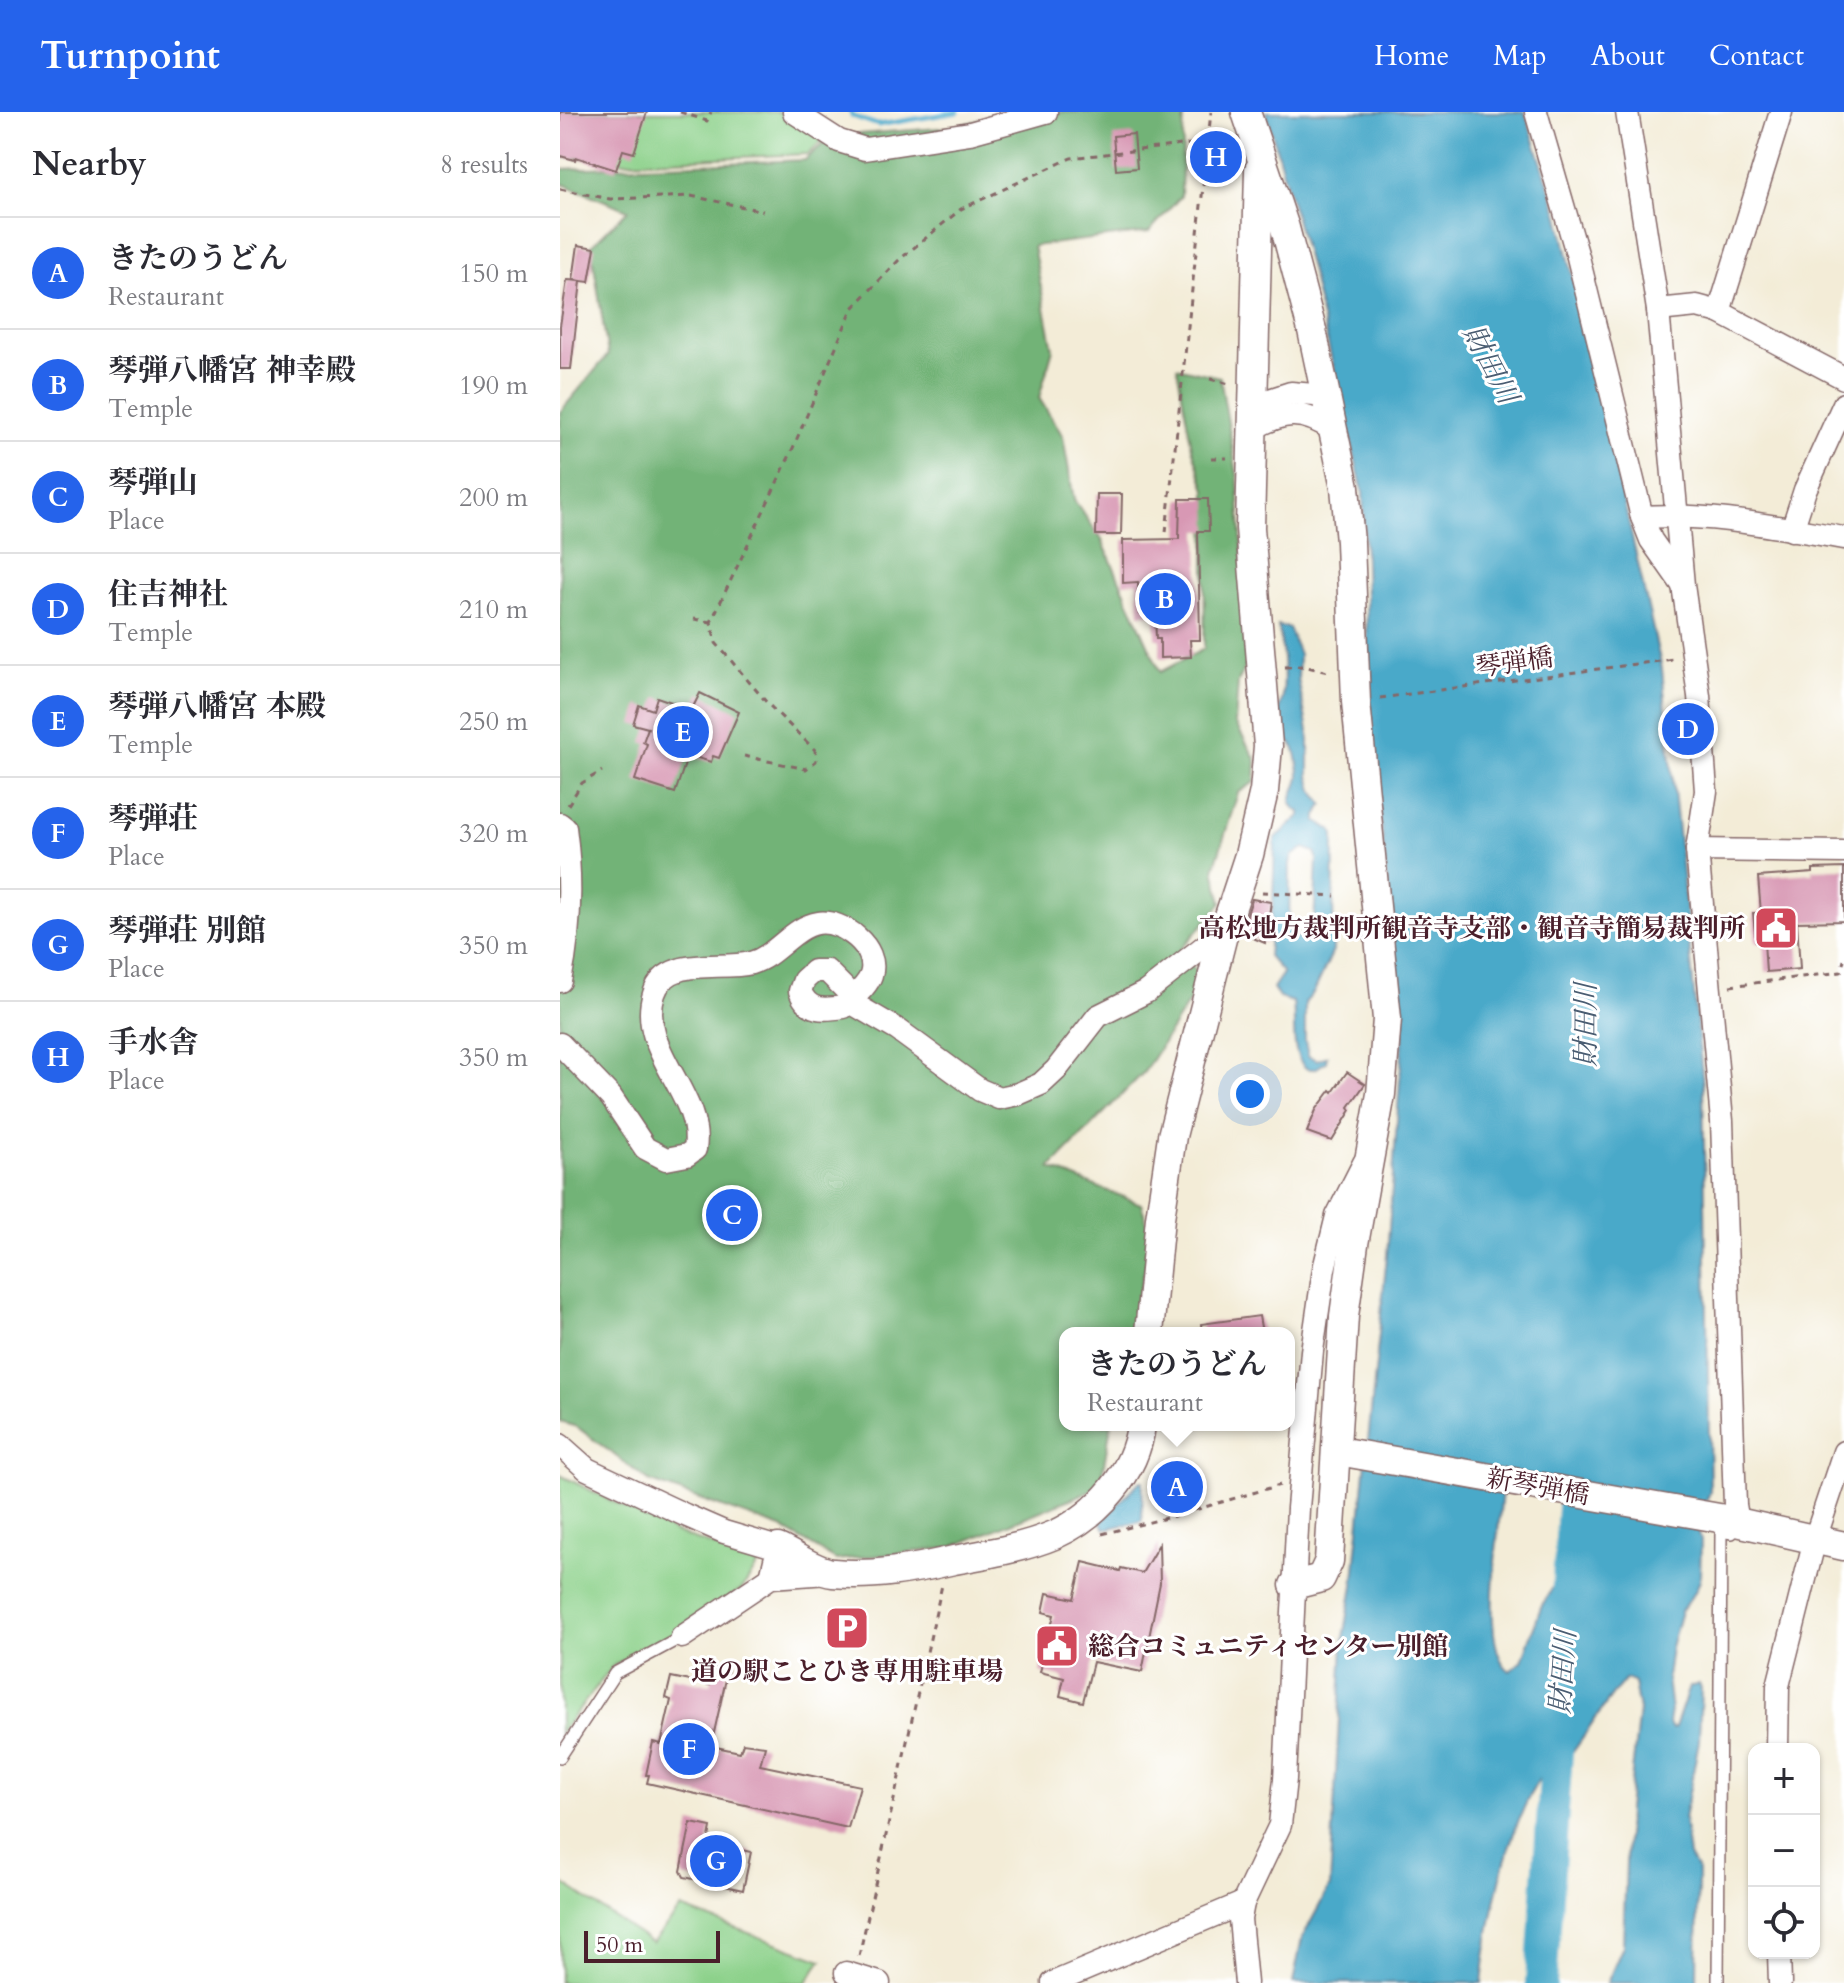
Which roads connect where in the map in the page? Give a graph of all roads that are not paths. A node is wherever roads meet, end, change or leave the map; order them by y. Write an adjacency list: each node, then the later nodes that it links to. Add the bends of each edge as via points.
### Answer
1 (794, 112): 2 (street, via 839,141 865,149 970,133)
2 (1046, 112)
3 (1246, 112): 7 (street)
4 (1536, 112): 16 (street)
5 (1627, 112): 8 (street)
6 (1781, 112): 9 (street)
7 (1259, 149): 11 (street, via 1289,243); 13 (street)
8 (1658, 310): 9 (street, via 1697,306); 15 (street)
9 (1719, 312): 10 (street)
10 (1844, 378)
11 (1326, 396): 13 (street, via 1291,393); 14 (street)
12 (1844, 404): 17 (street)
13 (1246, 407): 14 (street, via 1276,417 1300,414); 23 (street, via 1268,746 1249,855)
14 (1333, 430): 26 (street, via 1345,487 1355,671 1387,1019)
15 (1678, 515): 16 (street); 17 (street); 19 (street)
16 (1642, 517): 19 (street, via 1651,540)
17 (1792, 530): 18 (street)
18 (1844, 538)
19 (1683, 585): 21 (street, via 1706,791)
20 (562, 826): 24 (street, via 571,875)
21 (1697, 850): 22 (street); 32 (street, via 1722,1121 1735,1505)
22 (1844, 852)
23 (1224, 931): 25 (street, via 1146,992 1098,1016 1041,1084 999,1098 980,1090 898,1030 851,997 827,971 814,971 804,980 804,1001 816,1009 844,1007 871,976 872,961 864,945 840,926 806,926 766,958 749,963 681,967 664,978 654,994 654,1035 696,1129 695,1149 666,1159 645,1148 611,1097); 27 (street, via 1172,1136)
24 (560, 981)
25 (560, 1044)
26 (1372, 1149): 31 (street, via 1344,1316 1337,1411); 38 (street, via 1337,1216 1324,1269 1312,1351)
27 (1150, 1327)
28 (1139, 1431): 36 (street, via 1131,1464 1099,1505 1055,1535 886,1573)
29 (560, 1445): 35 (street, via 587,1469 724,1532)
30 (1844, 1452): 33 (street)
31 (1347, 1453): 32 (street, 新琴弾橋); 38 (street, via 1329,1561 1321,1578)
32 (1729, 1520): 33 (street, 新琴弾橋)
33 (1813, 1545): 34 (street, 新琴弾橋); 40 (street, via 1778,1686); 48 (lane, via 1721,1531)
34 (1844, 1546)
35 (778, 1548): 36 (street); 37 (street)
36 (830, 1573): 37 (street)
37 (771, 1577): 39 (street)
38 (1294, 1585): 42 (street, via 1280,1825)
39 (682, 1637): 41 (lane, via 615,1673)
40 (1777, 1743)
41 (560, 1757)
42 (1243, 1903): 46 (street); 47 (street)
43 (1779, 1959): 49 (street)
44 (846, 1973): 45 (street)
45 (879, 1983)
46 (1053, 1983)
47 (1246, 1983)
48 (1718, 1983)
49 (1780, 1983)

